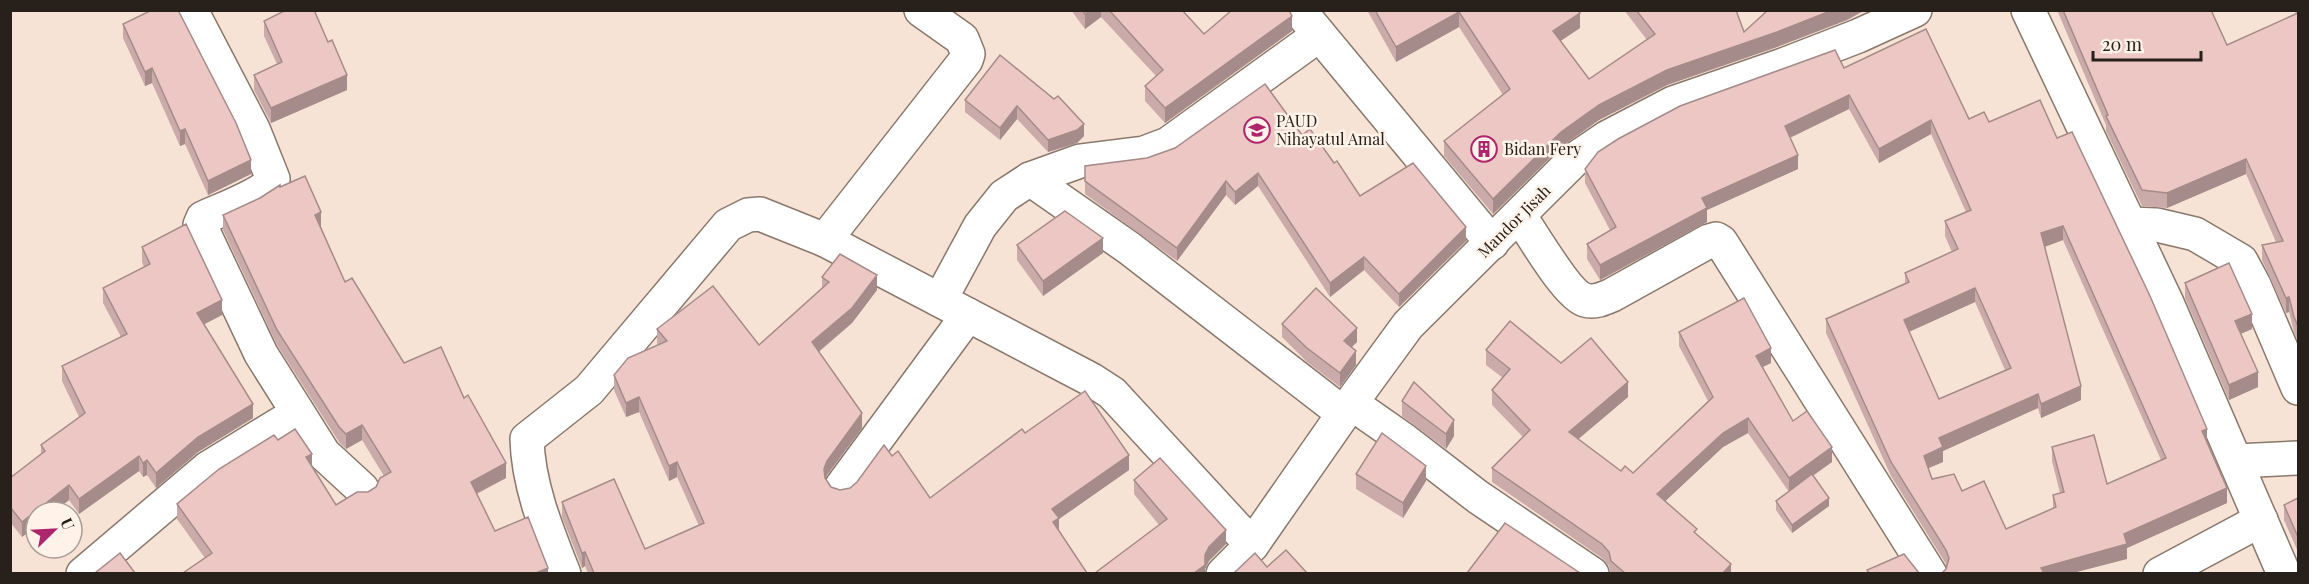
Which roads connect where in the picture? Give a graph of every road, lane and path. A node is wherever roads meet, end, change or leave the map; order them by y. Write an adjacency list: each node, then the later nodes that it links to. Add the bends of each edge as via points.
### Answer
1 (191, 10): 15 (street, via 253,129 273,179 259,191 203,218 200,225 261,354)
2 (921, 10): 10 (street, via 962,39 968,54 966,60)
3 (1299, 10): 6 (street)
4 (1915, 10): 8 (street, Mandor Jisah, via 1804,57 1673,103 1639,120 1574,160)
5 (2028, 10): 9 (street)
6 (1319, 35): 7 (street, via 1168,144 1144,153 1080,161); 11 (street)
7 (1030, 179): 12 (street, via 1004,196 980,226); 14 (street)
8 (1519, 215): 11 (street, Mandor Jisah); 26 (street, via 1569,289 1583,300 1600,300 1708,241 1721,242)
9 (2129, 224): 13 (street, via 2173,227 2195,234 2241,261); 17 (street)
10 (825, 240): 12 (street); 23 (street, via 760,214 728,225 589,390 527,439 527,455 545,527)
11 (1492, 243): 14 (street, Mandor Jisah, via 1408,325)
12 (954, 307): 18 (street); 21 (street, via 1112,393)
13 (2298, 388)
14 (1347, 408): 21 (street, Mandor Jisah); 25 (street, via 1404,440 1478,497)
15 (298, 412): 19 (street, via 324,454); 22 (street, via 208,468)
16 (2298, 458): 17 (street)
17 (2236, 461): 20 (street)
18 (842, 486)
19 (362, 489)
20 (2261, 520): 27 (street); 28 (street)
21 (1252, 545): 24 (street, Mandor Jisah)
22 (83, 573)
23 (564, 573)
24 (1223, 573)
25 (1592, 573)
26 (1930, 573)
27 (2160, 573)
28 (2284, 573)

